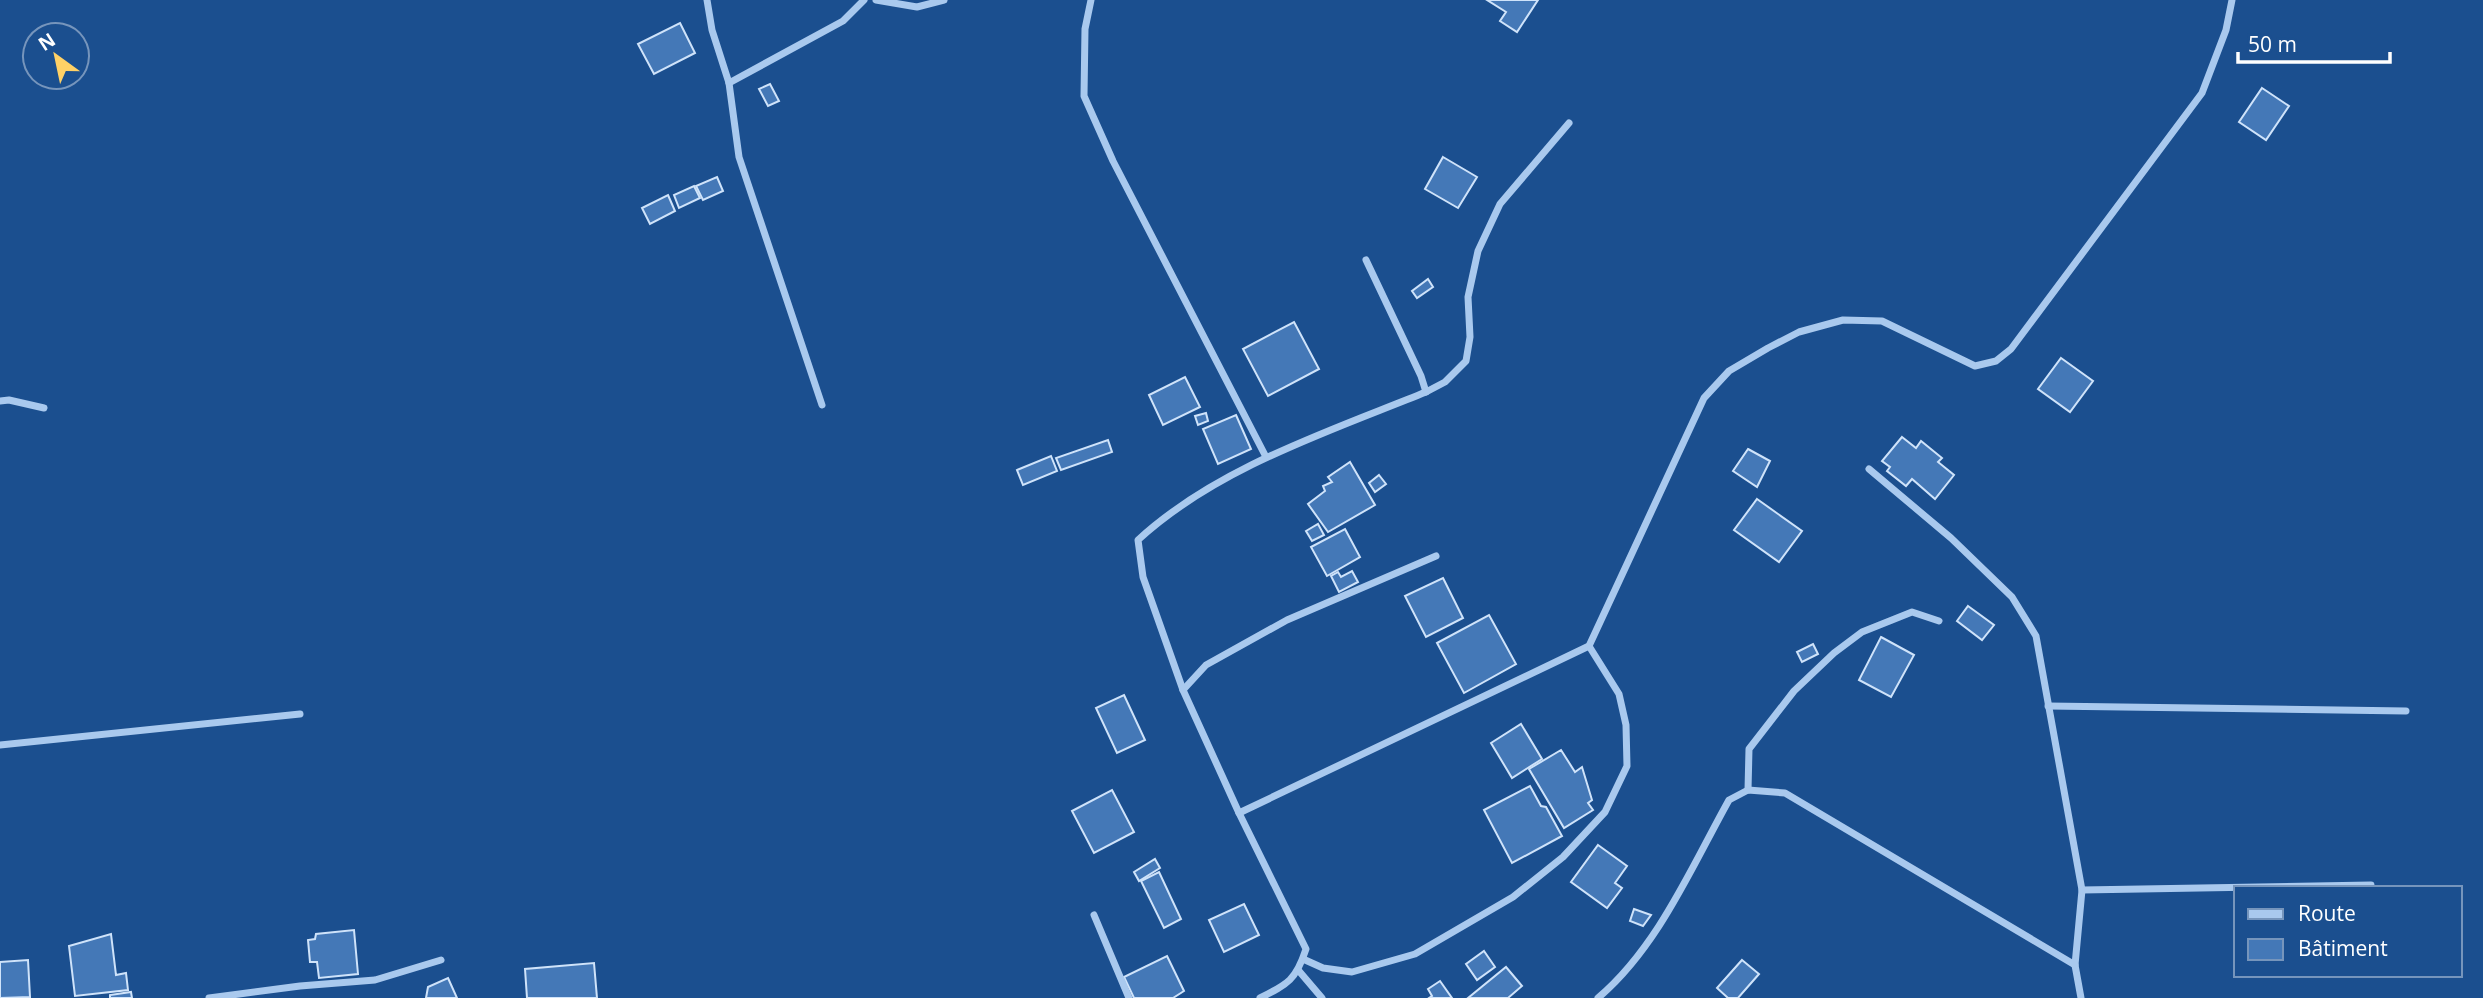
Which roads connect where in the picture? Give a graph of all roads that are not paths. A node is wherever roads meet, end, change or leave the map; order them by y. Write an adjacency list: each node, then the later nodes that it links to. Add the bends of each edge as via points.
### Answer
1 (707, 0): 7 (street)
2 (864, 0): 7 (street, via 843,20)
3 (876, 0): 4 (street, via 918,7)
4 (944, 0)
5 (1091, 0): 14 (street, via 1084,96)
6 (2232, 0): 18 (street, via 2202,93 2004,355 1975,366 1882,321 1843,320 1799,332 1729,371 1704,398)
7 (729, 83): 12 (street, via 738,157)
8 (1569, 122): 10 (street, via 1500,204 1479,251 1468,297 1466,360 1445,382)
9 (1366, 260): 10 (street)
10 (1426, 392): 14 (street)
11 (0, 401): 13 (street)
12 (821, 405)
13 (44, 408)
14 (1266, 457): 19 (street, via 1164,516 1138,540 1143,577)
15 (1868, 469): 20 (street, via 1951,538 2012,597 2036,636)
16 (1436, 556): 19 (street, via 1287,620 1206,665)
17 (1938, 621): 24 (street, via 1912,612 1862,632 1834,653 1794,691 1749,748)
18 (1589, 646): 25 (street); 32 (street, via 1619,694 1626,726 1627,766 1605,812 1563,857 1513,897 1415,954 1352,972)
19 (1183, 690): 25 (street)
20 (2048, 706): 21 (street); 29 (street)
21 (2406, 711)
22 (300, 715): 23 (street)
23 (0, 745)
24 (1748, 790): 33 (street, via 1785,793); 39 (street, via 1729,800 1650,941)
25 (1239, 813): 32 (street, via 1306,949)
26 (2371, 885): 27 (street)
27 (2313, 886)
28 (2234, 887): 29 (street)
29 (2082, 890): 33 (street)
30 (1094, 915): 36 (street)
31 (442, 960): 35 (street, via 375,980)
32 (1303, 960): 34 (street)
33 (2075, 965): 40 (street)
34 (1298, 971): 37 (street, via 1288,984); 38 (street)
35 (209, 998)
36 (1129, 998)
37 (1260, 998)
38 (1322, 998)
39 (1598, 998)
40 (2081, 998)

